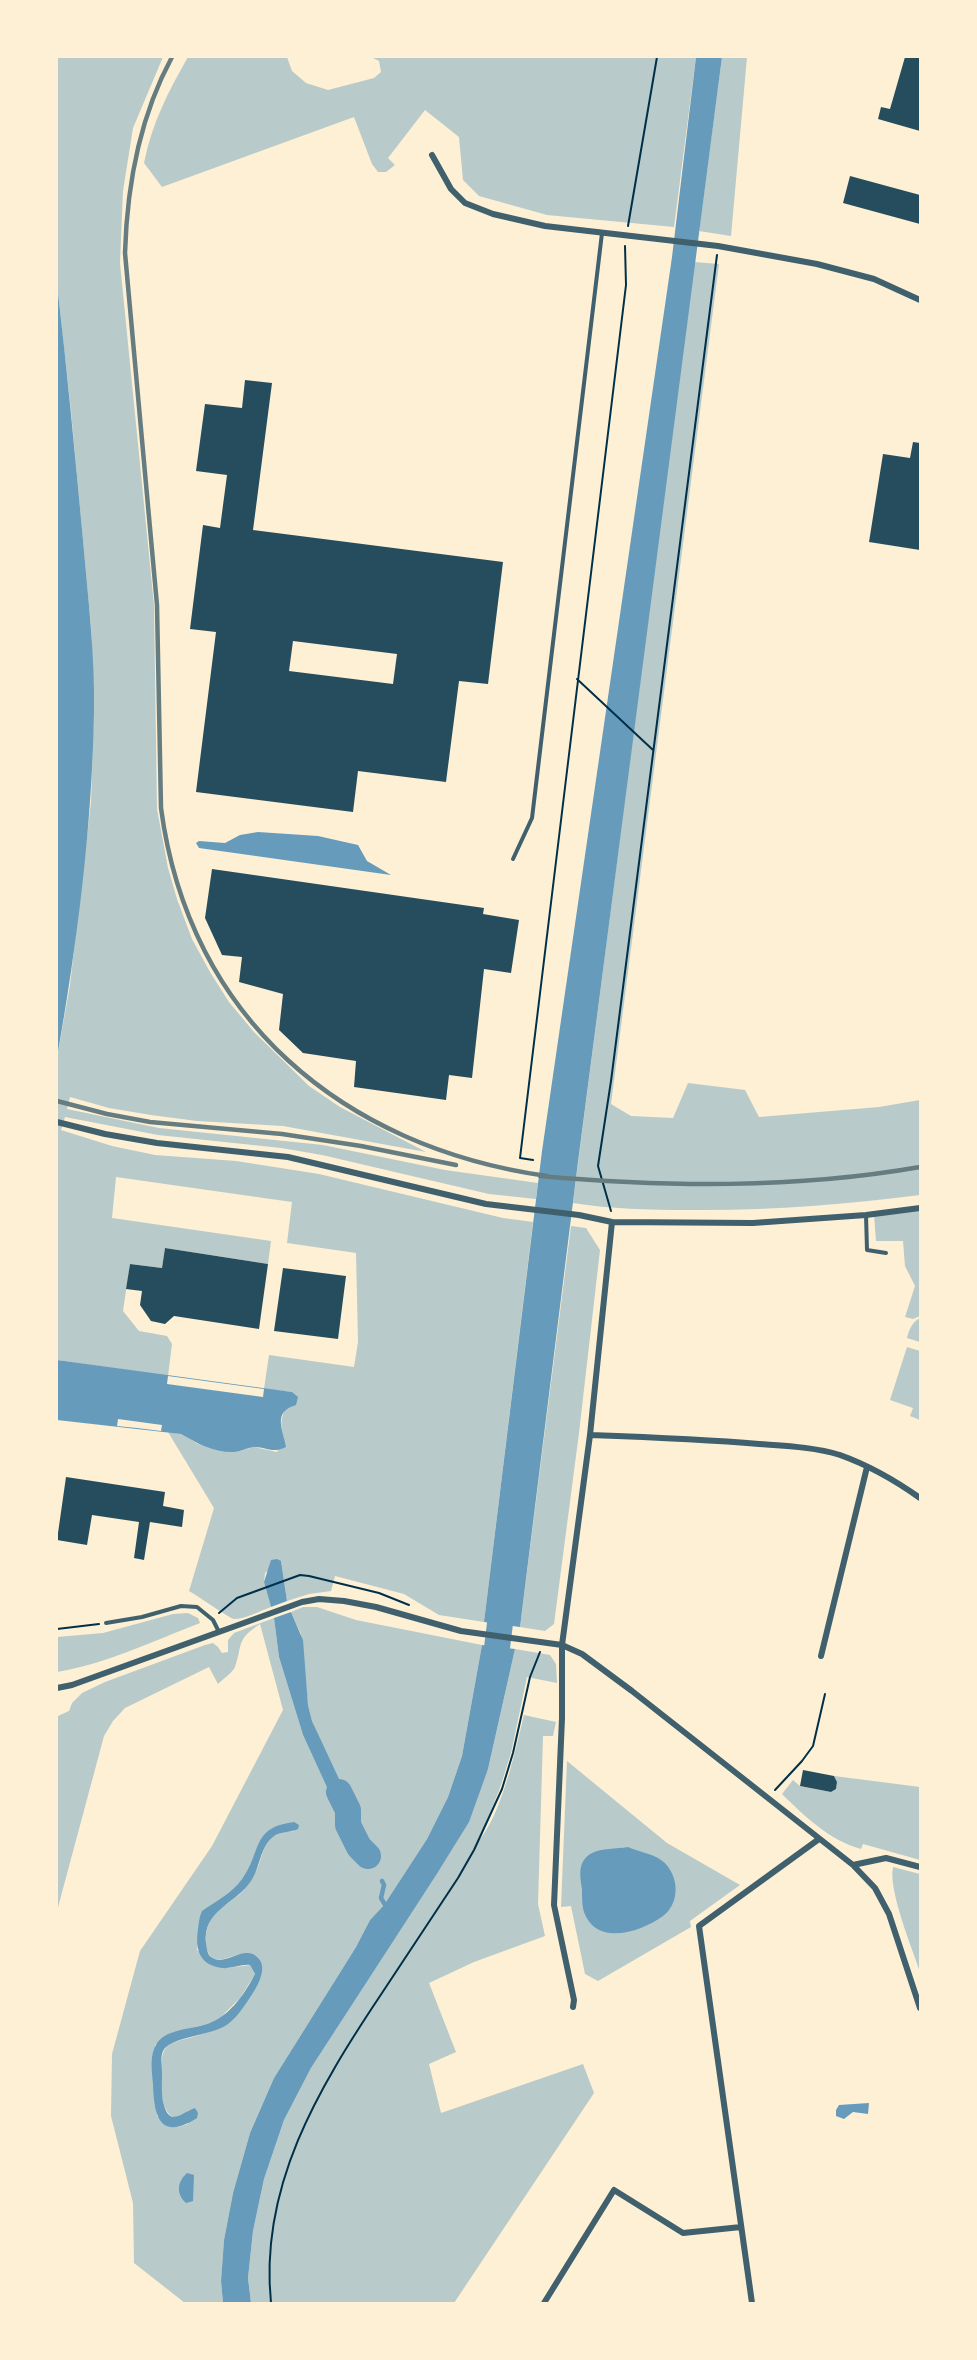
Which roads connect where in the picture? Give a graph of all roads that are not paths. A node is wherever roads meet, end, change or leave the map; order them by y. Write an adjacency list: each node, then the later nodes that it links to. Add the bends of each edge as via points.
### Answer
1 (432, 155): 2 (street, via 451,189 465,203 545,226)
2 (602, 233): 3 (street, via 715,246 828,267 874,279); 4 (lane, via 531,818)
3 (920, 300)
4 (513, 859)
5 (57, 1122): 8 (street, via 157,1143 288,1157 486,1204)
6 (920, 1208): 7 (street)
7 (866, 1215): 8 (street, via 753,1223); 9 (lane, via 867,1250)
8 (612, 1221): 10 (street)
9 (886, 1253)
10 (590, 1435): 11 (street, via 693,1438 807,1448); 15 (street)
11 (867, 1467): 12 (street); 16 (street)
12 (920, 1498)
13 (106, 1623): 14 (lane, via 181,1606 197,1607 213,1620)
14 (219, 1632): 15 (street, via 319,1599 376,1607 461,1631); 17 (street)
15 (562, 1646): 18 (street, via 582,1654 632,1691); 21 (street, via 554,1905)
16 (821, 1656)
17 (57, 1688)
18 (819, 1839): 19 (street); 23 (street, via 699,1926)
19 (853, 1865): 20 (street, via 886,1858); 22 (street, via 875,1888 889,1914)
20 (920, 1867)
21 (573, 2007)
22 (920, 2008)
23 (741, 2227): 24 (street, via 683,2233 614,2190); 25 (street)
24 (544, 2303)
25 (752, 2303)

